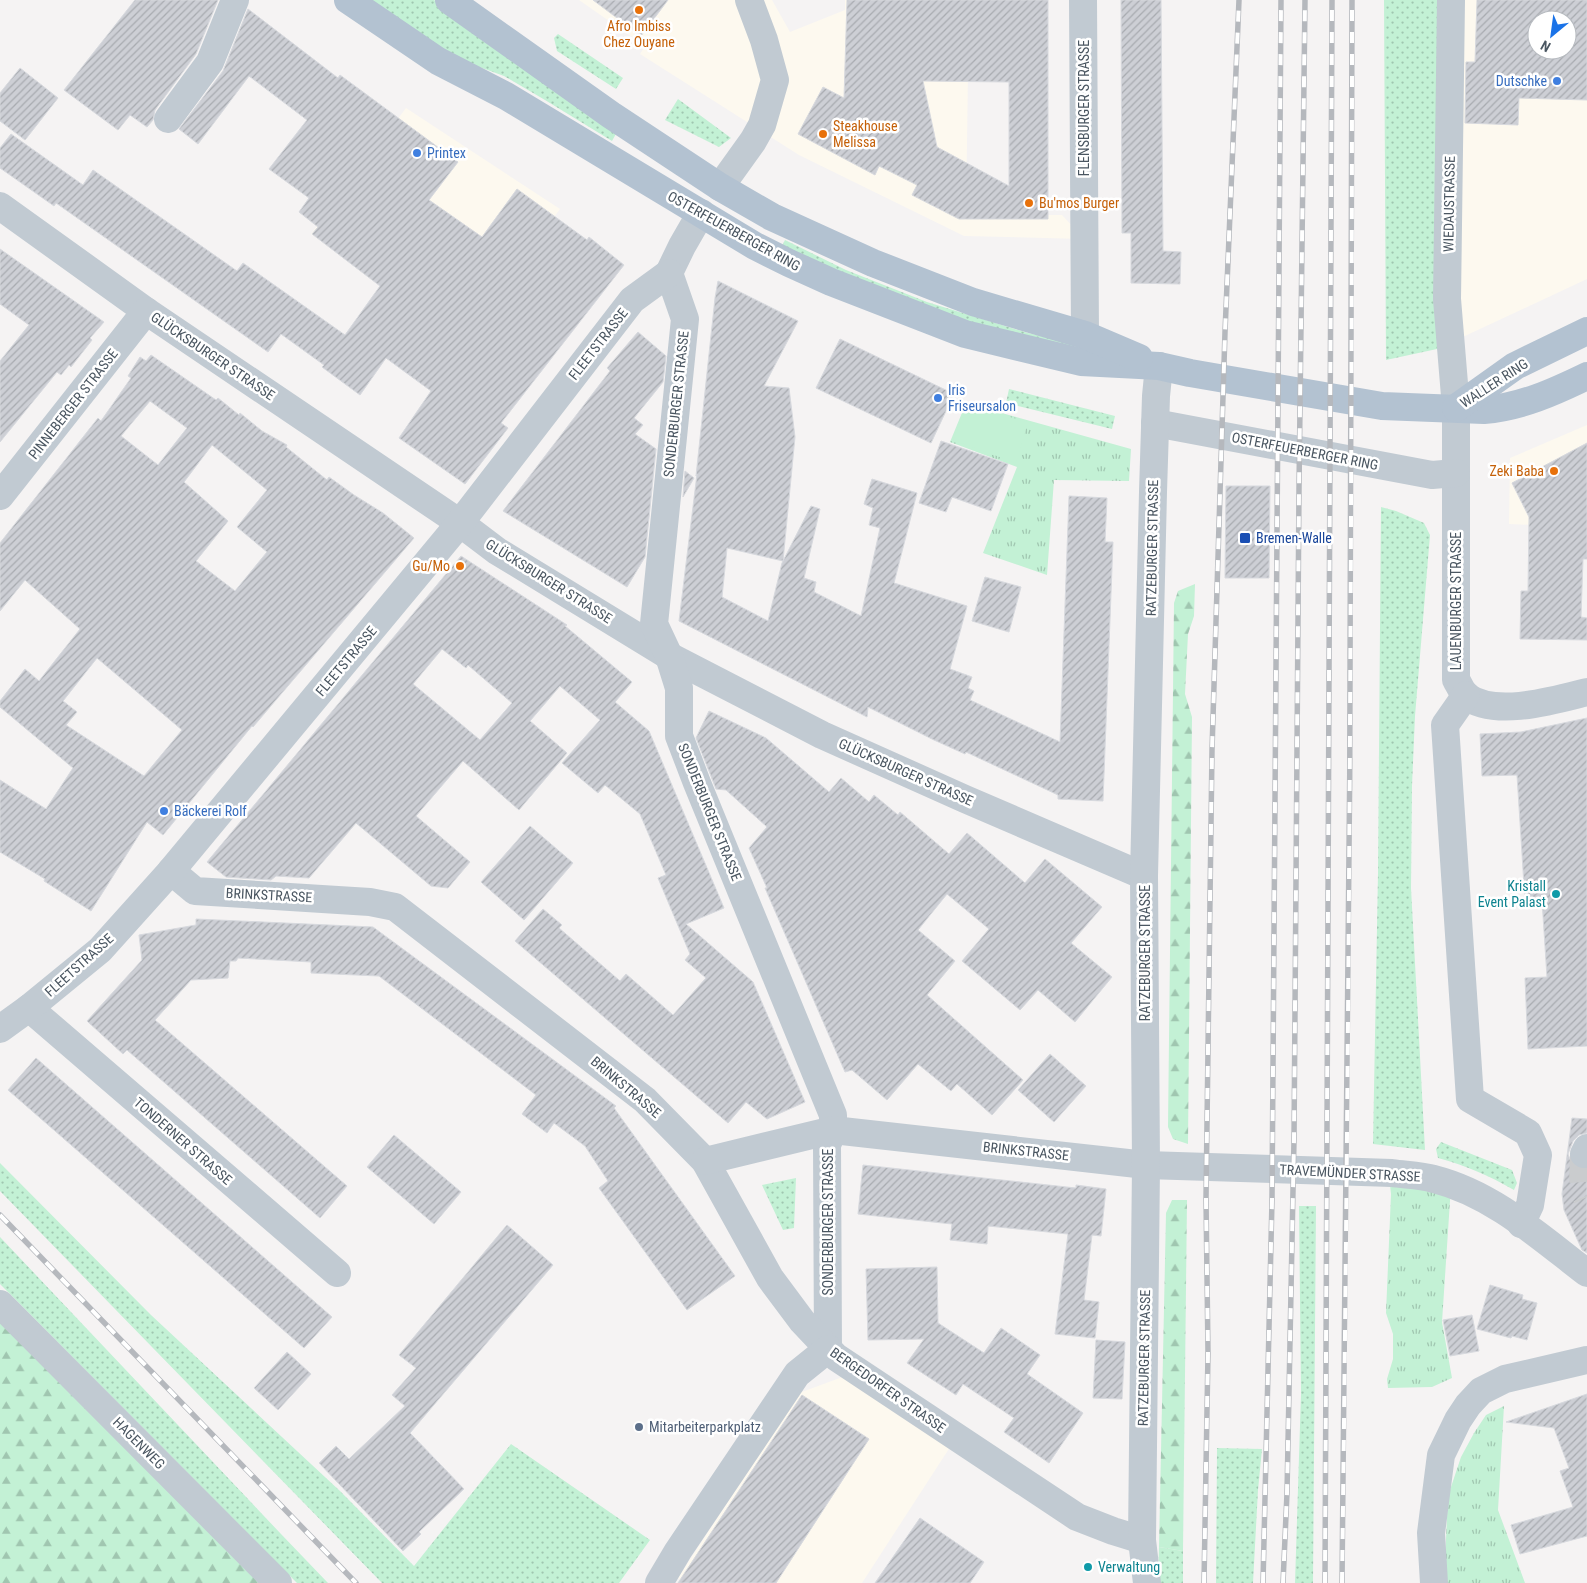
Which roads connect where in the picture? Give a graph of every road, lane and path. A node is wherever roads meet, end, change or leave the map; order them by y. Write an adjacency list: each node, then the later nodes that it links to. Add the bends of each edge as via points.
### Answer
1 (235, 0): 7 (street, via 210,62)
2 (348, 0): 10 (main road, OSTERFEUERBERGER RING, via 438,61 506,96)
3 (449, 0): 8 (main road, OSTERFEUERBERGER RING)
4 (749, 0): 8 (street, via 775,80 762,125)
5 (1083, 0): 14 (street, FLENSBURGER STRASSE)
6 (1451, 0): 18 (street, WIEDAUSTRASSE, via 1447,299)
7 (168, 119)
8 (720, 187): 10 (main road); 14 (main road, OSTERFEUERBERGER RING, via 772,216 873,263 973,302)
9 (0, 206): 12 (street, GLÜCKSBURGER STRASSE)
10 (701, 213): 11 (street); 15 (main road, OSTERFEUERBERGER RING, via 789,263 965,334 1081,362)
11 (669, 273): 22 (street, FLEETSTRASSE, via 632,300); 23 (street, SONDERBURGER STRASSE, via 685,319 654,624)
12 (146, 311): 21 (street, PINNEBERGER STRASSE); 22 (street, GLÜCKSBURGER STRASSE)
13 (1587, 331): 18 (main road, WALLER RING, via 1515,366)
14 (1085, 335): 15 (main road, OSTERFEUERBERGER RING)
15 (1159, 366): 17 (main road, OSTERFEUERBERGER RING); 19 (street, RATZEBURGER STRASSE)
16 (1587, 376): 18 (main road, WALLER RING, via 1500,409)
17 (1382, 406): 18 (main road, WALLER RING)
18 (1456, 408): 20 (street, LAUENBURGER STRASSE)
19 (1155, 423): 20 (street, OSTERFEUERBERGER RING, via 1432,475); 27 (street, RATZEBURGER STRASSE)
20 (1456, 473): 25 (street, LAUENBURGER STRASSE, via 1456,680)
21 (0, 496)
22 (460, 523): 23 (street, GLÜCKSBURGER STRASSE, via 498,551); 26 (street, FLEETSTRASSE)
23 (669, 656): 27 (street, GLÜCKSBURGER STRASSE, via 822,735); 30 (street, SONDERBURGER STRASSE, via 680,688 679,736 833,1115)
24 (1587, 692): 25 (street, via 1542,703 1512,706 1488,706)
25 (1466, 695): 33 (street, via 1445,725 1470,1098 1528,1133 1538,1155 1530,1205)
26 (171, 871): 28 (street, FLEETSTRASSE, via 100,950); 31 (street, BRINKSTRASSE, via 195,891 370,902 395,907 645,1100)
27 (1144, 876): 32 (street, RATZEBURGER STRASSE)
28 (29, 1008): 29 (street, FLEETSTRASSE); 34 (street, TONDERNER STRASSE)
29 (0, 1029)
30 (833, 1130): 31 (street, BRINKSTRASSE); 32 (street, BRINKSTRASSE); 37 (street, SONDERBURGER STRASSE, via 827,1145)
31 (705, 1161): 37 (street, BERGEDORFER STRASSE, via 770,1278)
32 (1146, 1164): 33 (street, TRAVEMÜNDER STRASSE, via 1392,1173 1435,1179 1494,1205); 39 (street, RATZEBURGER STRASSE)
33 (1521, 1224): 35 (street, TRAVEMÜNDER STRASSE)
34 (337, 1273)
35 (1587, 1273)
36 (0, 1304): 40 (street, HAGENWEG)
37 (828, 1349): 39 (street, BERGEDORFER STRASSE, via 1078,1517); 41 (street, via 797,1374)
38 (1587, 1360): 43 (street, via 1505,1379 1481,1391 1468,1405 1441,1455 1431,1533)
39 (1142, 1540): 42 (street, RATZEBURGER STRASSE)
40 (278, 1583)
41 (659, 1583)
42 (1147, 1583)
43 (1434, 1583)

